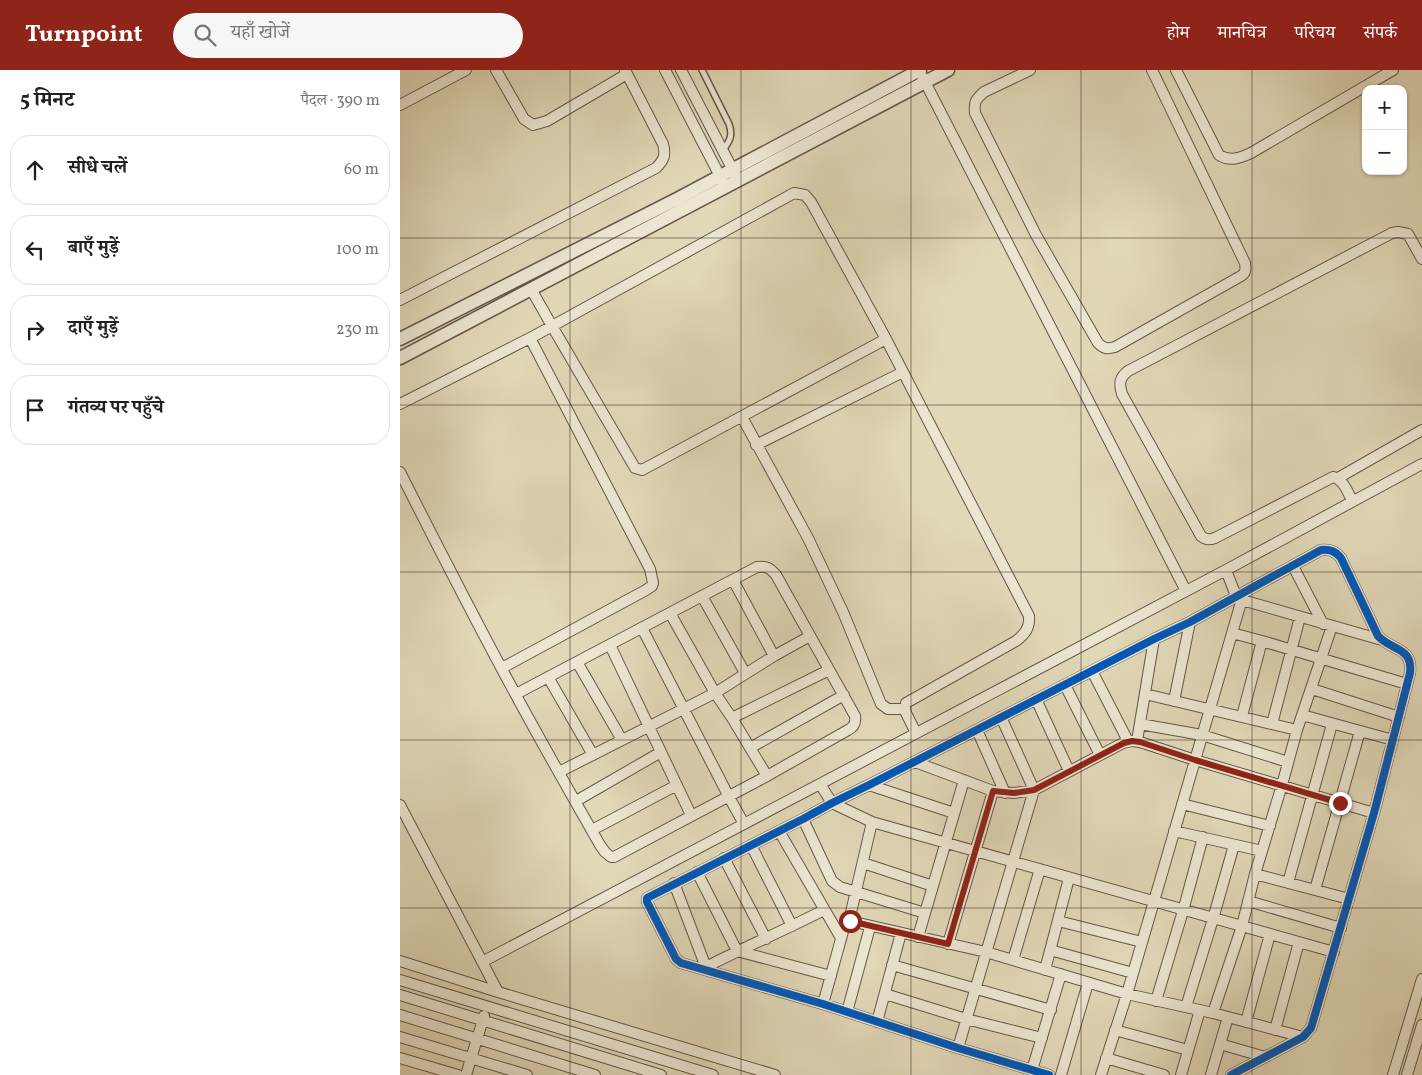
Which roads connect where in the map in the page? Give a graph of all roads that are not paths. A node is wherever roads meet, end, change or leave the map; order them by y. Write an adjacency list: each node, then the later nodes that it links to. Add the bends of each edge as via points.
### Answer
1 (466, 70): 14 (street)
2 (496, 70): 12 (street, via 524,119 533,126 548,121)
3 (665, 70): 18 (street)
4 (682, 70): 15 (street)
5 (702, 70): 15 (lane, via 731,131)
6 (919, 70): 13 (street); 16 (street)
7 (948, 70): 13 (street)
8 (1030, 70): 9 (street, via 984,92 975,102 975,113 1036,236 1098,343 1108,349 1241,276 1246,269 1246,263)
9 (1152, 70)
10 (1176, 70): 11 (street, via 1219,155 1232,159 1251,153)
11 (1393, 70)
12 (626, 72): 21 (street, via 663,144 666,153 662,162 656,168)
13 (925, 82): 17 (street); 39 (street)
14 (400, 105)
15 (723, 151): 16 (street)
16 (733, 169): 17 (street); 18 (street)
17 (739, 181): 18 (street)
18 (723, 182): 20 (street); 24 (street)
19 (1422, 259): 34 (street, via 1408,234 1392,233 1128,370 1120,380 1122,394 1205,539 1215,538 1333,477)
20 (531, 289): 22 (street); 26 (street)
21 (400, 300)
22 (552, 326): 23 (street); 25 (street, via 794,193 804,195 811,202); 29 (street, via 638,470 647,469)
23 (530, 338): 28 (street); 57 (street, via 650,569 653,584)
24 (400, 339)
25 (886, 339): 27 (street); 29 (street)
26 (400, 358)
27 (903, 372): 31 (street); 72 (street, via 1029,616 1024,634 908,701)
28 (400, 404)
29 (742, 418): 31 (street)
30 (1422, 430): 34 (street)
31 (756, 445): 72 (street, via 812,546 881,704 888,709)
32 (1422, 464): 35 (street)
33 (400, 472): 57 (street)
34 (1338, 478): 35 (street)
35 (1352, 501): 37 (street)
36 (1293, 566): 41 (street); 45 (street); 50 (street, via 1321,550 1337,553)
37 (1226, 570): 39 (street); 41 (street)
38 (734, 580): 40 (street); 48 (street, via 758,567 770,568); 54 (street)
39 (1186, 591): 86 (street)
40 (702, 596): 42 (street); 60 (street)
41 (1241, 596): 43 (street); 44 (street); 47 (street)
42 (670, 613): 46 (street); 65 (street)
43 (1300, 617): 45 (street); 53 (street)
44 (1190, 622): 49 (street); 70 (street)
45 (1328, 625): 50 (street); 55 (street)
46 (642, 628): 52 (street); 71 (street)
47 (1232, 633): 51 (street); 73 (street)
48 (810, 636): 54 (street); 58 (street)
49 (1154, 639): 59 (street); 67 (street)
50 (1382, 640): 62 (street, via 1408,657 1411,666)
51 (1262, 641): 53 (street); 75 (street)
52 (610, 645): 56 (street); 82 (street)
53 (1292, 649): 55 (street); 80 (street)
54 (774, 656): 60 (street)
55 (1322, 659): 62 (street); 64 (street)
56 (577, 662): 61 (street); 88 (street)
57 (502, 668): 66 (street)
58 (829, 670): 68 (street); 78 (street)
59 (1092, 671): 63 (street); 90 (street)
60 (745, 673): 65 (street)
61 (548, 677): 66 (street); 93 (street)
62 (1407, 684): 77 (street)
63 (1065, 685): 69 (street); 94 (street)
64 (1312, 689): 74 (street); 77 (street)
65 (715, 693): 71 (street); 78 (street)
66 (516, 694): 98 (street)
67 (1145, 694): 70 (street); 79 (street)
68 (844, 695): 91 (street); 100 (street, via 855,716 852,728)
69 (1036, 699): 76 (street); 99 (street)
70 (1174, 701): 73 (street)
71 (684, 709): 82 (street); 110 (street)
72 (905, 709): 86 (street)
73 (1210, 709): 75 (street); 87 (street)
74 (1302, 715): 81 (street); 84 (street)
75 (1242, 716): 80 (street)
76 (1001, 717): 83 (street); 106 (street)
77 (1399, 717): 89 (street)
78 (732, 718): 91 (street)
79 (1140, 724): 87 (street); 90 (street)
80 (1272, 724): 84 (street)
81 (1332, 724): 85 (street); 109 (street)
82 (649, 727): 88 (street); 92 (street)
83 (977, 730): 96 (street); 108 (street)
84 (1297, 730): 97 (street)
85 (1360, 731): 89 (street); 113 (street)
86 (916, 733): 102 (street)
87 (1202, 735): 95 (street); 97 (street)
88 (622, 740): 93 (street)
89 (1393, 740): 117 (street)
90 (1133, 741): 94 (street); 95 (street)
91 (750, 748): 100 (street)
92 (661, 752): 103 (street); 111 (street)
93 (593, 755): 98 (street)
94 (1100, 755): 99 (street)
95 (1195, 760): 105 (street); 114 (street)
96 (915, 762): 101 (street); 104 (street)
97 (1288, 762): 105 (street)
98 (559, 772): 111 (street)
99 (1069, 772): 106 (street)
100 (767, 776): 110 (street)
101 (964, 780): 107 (street); 116 (street)
102 (820, 784): 112 (street); 121 (street)
103 (677, 785): 118 (street); 123 (street)
104 (869, 785): 112 (street); 116 (street)
105 (1282, 785): 109 (street); 122 (street)
106 (1034, 790): 108 (street); 133 (street)
107 (993, 791): 108 (street); 130 (street)
108 (1006, 793)
109 (1312, 795): 113 (street); 140 (street)
110 (729, 797): 118 (street); 121 (street)
111 (576, 801): 123 (street)
112 (832, 803): 119 (street); 120 (street)
113 (1340, 803): 117 (street); 142 (street)
114 (1182, 804): 122 (street); 125 (street)
115 (400, 805): 171 (street)
116 (954, 813): 127 (street)
117 (1374, 813): 144 (street)
118 (691, 815): 123 (street, via 614,857 605,852)
119 (803, 819): 124 (street); 143 (street, via 832,881)
120 (872, 822): 127 (street); 134 (street)
121 (744, 824): 171 (street)
122 (1270, 826): 131 (street)
123 (592, 830)
124 (779, 831): 129 (street); 147 (street)
125 (1174, 831): 126 (street); 146 (street)
126 (1203, 837): 128 (street); 148 (street)
127 (946, 843): 130 (street); 141 (street)
128 (1234, 844): 131 (street); 150 (street)
129 (751, 845): 132 (street); 153 (street)
130 (976, 851): 133 (street); 164 (street)
131 (1262, 851): 137 (street)
132 (724, 858): 136 (street); 161 (street)
133 (1013, 862): 135 (street); 167 (street)
134 (863, 863): 141 (street); 143 (street)
135 (1040, 870): 138 (street); 169 (street)
136 (697, 872): 139 (street); 166 (street)
137 (1255, 874): 140 (street); 145 (street)
138 (1069, 878): 146 (street); 152 (street)
139 (674, 883): 173 (street); 173 (street, via 649,896 647,902 676,959)
140 (1288, 883): 142 (street)
141 (933, 886): 149 (street)
142 (1315, 890): 144 (street)
143 (856, 891): 149 (street); 151 (street)
144 (1349, 899): 156 (street)
145 (1248, 901): 154 (street); 156 (street)
146 (1154, 902): 148 (street); 162 (street)
147 (824, 910): 153 (street); 160 (street)
148 (1183, 910): 150 (street); 186 (street)
149 (925, 913): 159 (street)
150 (1213, 919): 154 (street); 189 (street)
151 (849, 921): 155 (street); 160 (street)
152 (1058, 921): 162 (street); 165 (street)
153 (792, 926): 161 (street)
154 (1242, 926): 158 (street); 193 (street)
155 (870, 927): 157 (street); 192 (street)
156 (1341, 928): 168 (street)
157 (901, 933): 159 (street); 172 (street)
158 (1270, 934): 163 (street); 199 (street)
159 (918, 937): 164 (street)
160 (841, 938): 177 (street)
161 (766, 939): 166 (street)
162 (1142, 942): 175 (street)
163 (1299, 942): 168 (street); 201 (street)
164 (948, 944): 167 (street)
165 (1050, 950): 174 (street); 175 (street)
166 (737, 951): 173 (street); 177 (street)
167 (986, 952): 169 (street); 181 (street)
168 (1334, 952): 204 (street, via 1311,1028)
169 (1013, 960): 174 (street)
170 (400, 961): 182 (street)
171 (482, 962): 182 (street)
172 (892, 965): 181 (street); 183 (street)
173 (707, 969): 187 (street)
174 (1045, 970): 176 (street)
175 (1133, 973): 184 (street)
176 (1061, 974): 180 (street); 190 (street)
177 (831, 976): 187 (street)
178 (1422, 979): 231 (street)
179 (400, 980): 188 (street)
180 (1088, 983): 184 (street); 225 (street)
181 (975, 989): 190 (street); 196 (street)
182 (498, 992): 223 (street)
183 (884, 994): 196 (street); 198 (street)
184 (1127, 994): 186 (street); 200 (street)
185 (400, 995): 197 (street)
186 (1156, 1001): 189 (street)
187 (823, 1004): 192 (street)
188 (486, 1007): 197 (street); 215 (street)
189 (1186, 1008): 191 (street)
190 (1050, 1010): 205 (street)
191 (1200, 1010): 193 (street); 209 (street)
192 (847, 1012): 198 (street)
193 (1213, 1013): 195 (street)
194 (400, 1015): 206 (street)
195 (1228, 1017): 199 (street); 207 (street)
196 (966, 1019): 205 (street); 208 (street)
197 (482, 1020): 206 (street); 216 (street)
198 (877, 1022): 208 (street)
199 (1246, 1022): 201 (street)
200 (1115, 1030): 209 (street); 213 (street)
201 (1275, 1030): 204 (street)
202 (1421, 1031): 232 (street)
203 (400, 1037): 212 (street)
204 (1303, 1037): 210 (street)
205 (1042, 1038): 214 (street)
206 (477, 1039): 212 (street); 220 (street)
207 (1220, 1044): 210 (street); 229 (street)
208 (958, 1048): 214 (street)
209 (1188, 1050): 228 (street)
210 (1265, 1057): 230 (street)
211 (400, 1058): 217 (street)
212 (471, 1058): 218 (street); 219 (street)
213 (1106, 1058): 226 (street); 227 (street)
214 (1032, 1070): 224 (street)
215 (688, 1071): 222 (street)
216 (638, 1072): 221 (street)
217 (458, 1075)
218 (466, 1075)
219 (527, 1075)
220 (595, 1075)
221 (661, 1075)
222 (714, 1075)
223 (775, 1075)
224 (1050, 1075)
225 (1062, 1075)
226 (1101, 1075)
227 (1164, 1075)
228 (1181, 1075)
229 (1211, 1075)
230 (1232, 1075)
231 (1393, 1075)
232 (1406, 1075)

